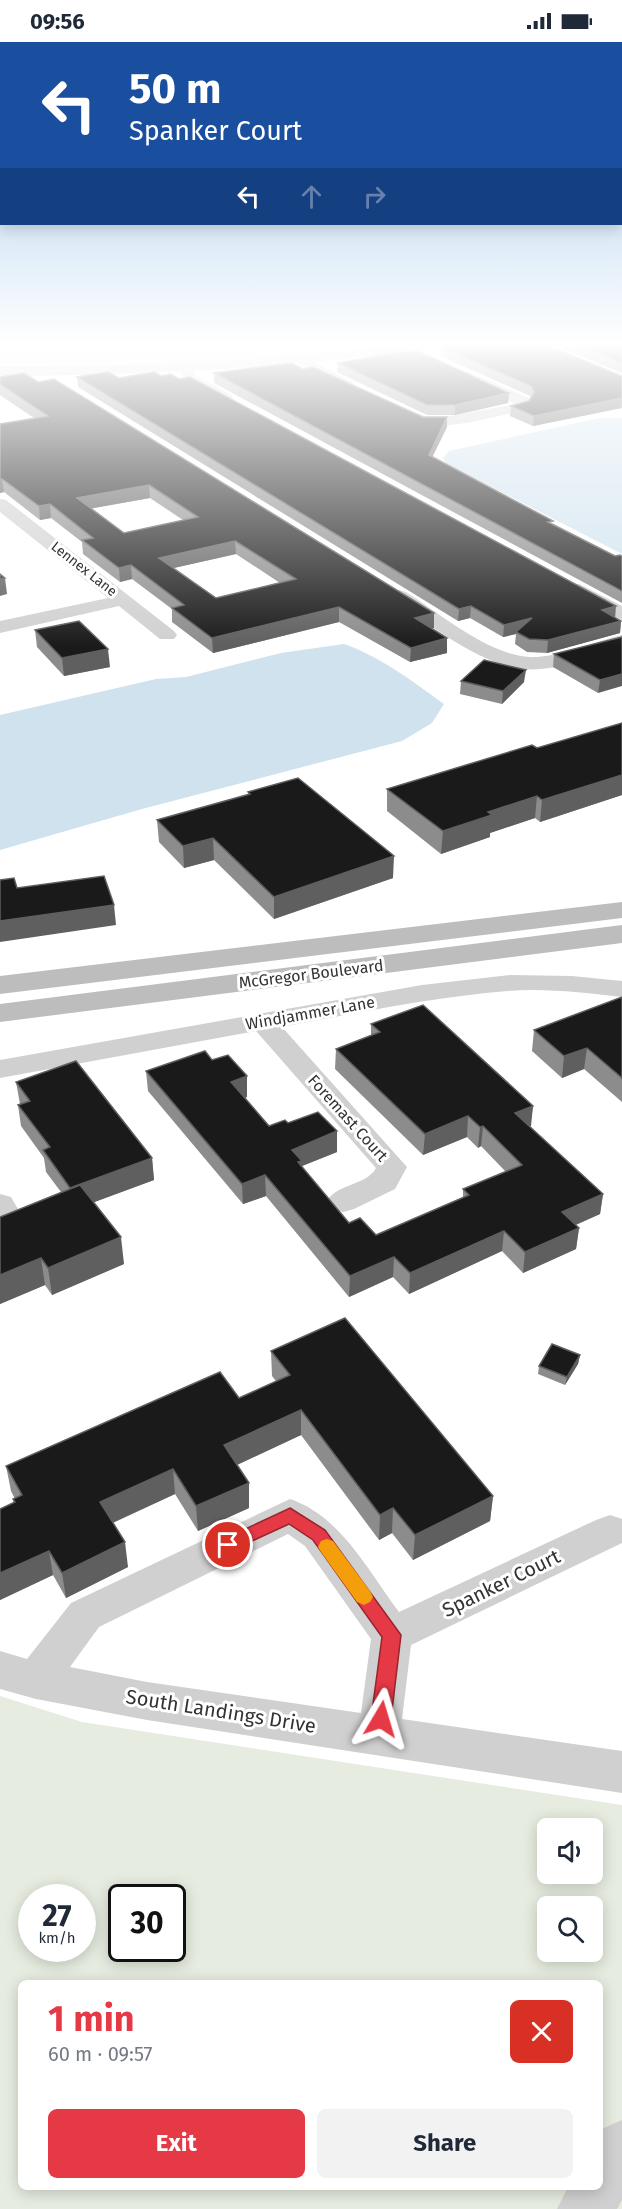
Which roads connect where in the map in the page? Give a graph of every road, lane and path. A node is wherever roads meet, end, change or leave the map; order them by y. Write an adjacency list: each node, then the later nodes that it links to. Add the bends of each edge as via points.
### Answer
1 (0, 504): 4 (street, Lennex Lane)
2 (570, 585): 5 (street)
3 (389, 590): 8 (street, via 500,658 522,663 545,662)
4 (123, 600): 6 (street); 7 (street, Lennex Lane)
5 (622, 614)
6 (0, 627)
7 (167, 635)
8 (622, 641)
9 (622, 910): 11 (main road, McGregor Boulevard)
10 (622, 934): 13 (main road, McGregor Boulevard)
11 (0, 985)
12 (622, 989): 14 (street, Windjammer Lane, via 510,983 422,993)
13 (0, 1012)
14 (263, 1022): 15 (street, Windjammer Lane); 16 (street, Foremast Court, via 392,1167 384,1182)
15 (0, 1069)
16 (343, 1201)
17 (610, 1531): 18 (street, Spanker Court)
18 (392, 1635): 19 (street, via 319,1535 290,1515 85,1615); 20 (street)
19 (18, 1675): 20 (street, South Landings Drive, via 147,1701)
20 (379, 1735): 21 (street, South Landings Drive)
21 (622, 1772)
22 (622, 2146): 23 (street)
23 (603, 2182)
24 (598, 2190): 25 (street)
25 (584, 2209)

